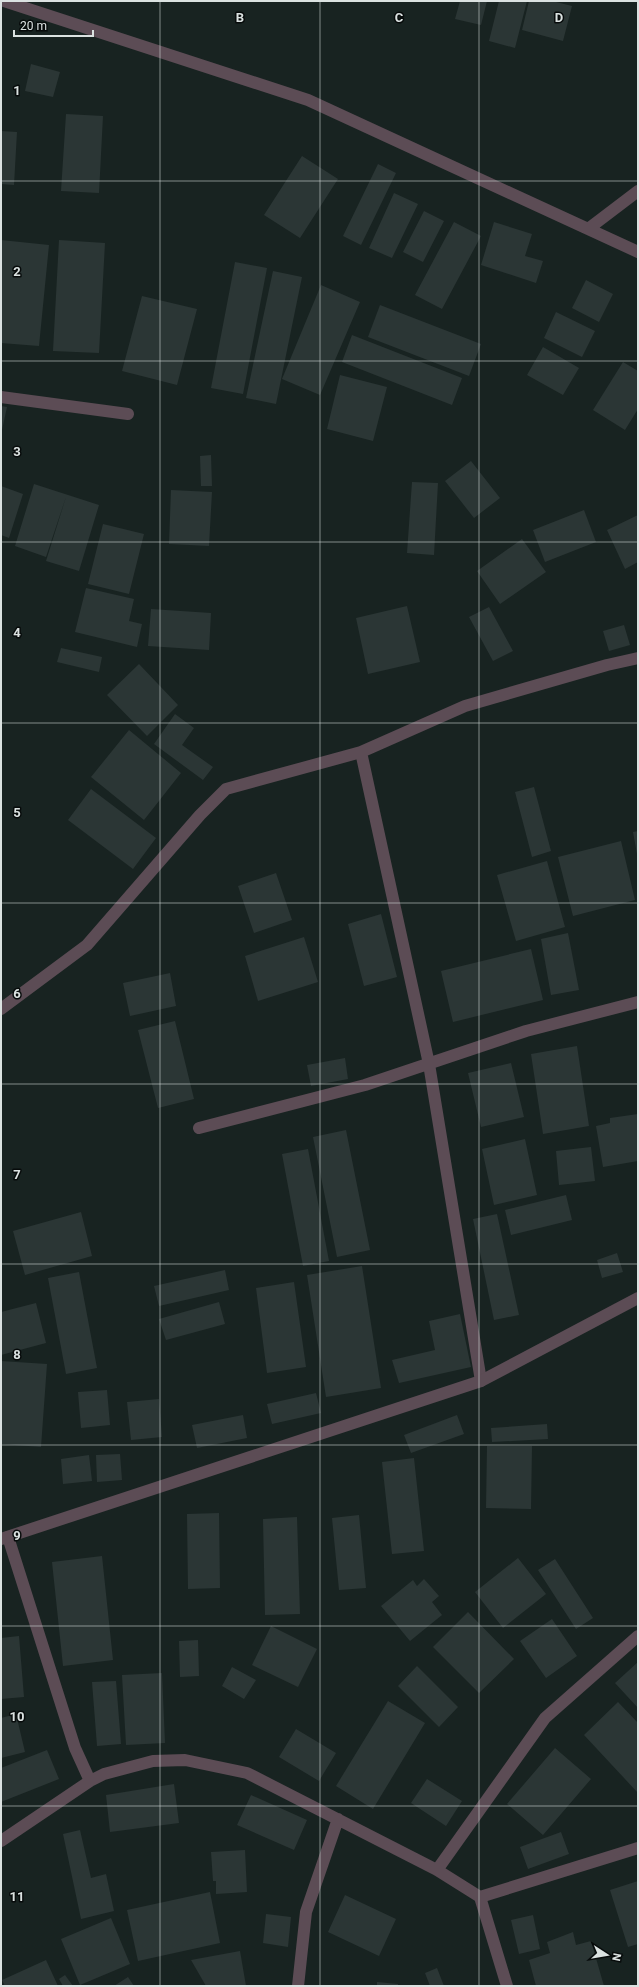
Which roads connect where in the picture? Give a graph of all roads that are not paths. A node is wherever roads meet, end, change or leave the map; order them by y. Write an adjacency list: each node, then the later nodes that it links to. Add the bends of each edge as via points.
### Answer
1 (4, 1): 3 (street, via 308,100)
2 (638, 191): 3 (street)
3 (588, 229): 4 (street)
4 (638, 252)
5 (1, 397): 6 (street)
6 (128, 414)
7 (638, 658): 8 (street, via 465,706)
8 (361, 752): 10 (street, via 226,789 87,945); 11 (street)
9 (638, 1002): 11 (street, via 526,1031)
10 (1, 1009)
11 (429, 1064): 12 (street, via 365,1085); 14 (street)
12 (199, 1128)
13 (638, 1298): 14 (street)
14 (481, 1381): 15 (street)
15 (4, 1538): 17 (street, via 74,1748)
16 (638, 1636): 21 (street, via 545,1718)
17 (90, 1781): 18 (street, via 104,1774 154,1761 185,1760 247,1773); 19 (street)
18 (338, 1819): 21 (street); 23 (street, via 306,1912)
19 (1, 1841)
20 (638, 1848): 22 (street)
21 (437, 1870): 22 (street)
22 (480, 1897): 24 (street)
23 (298, 1986)
24 (506, 1986)

